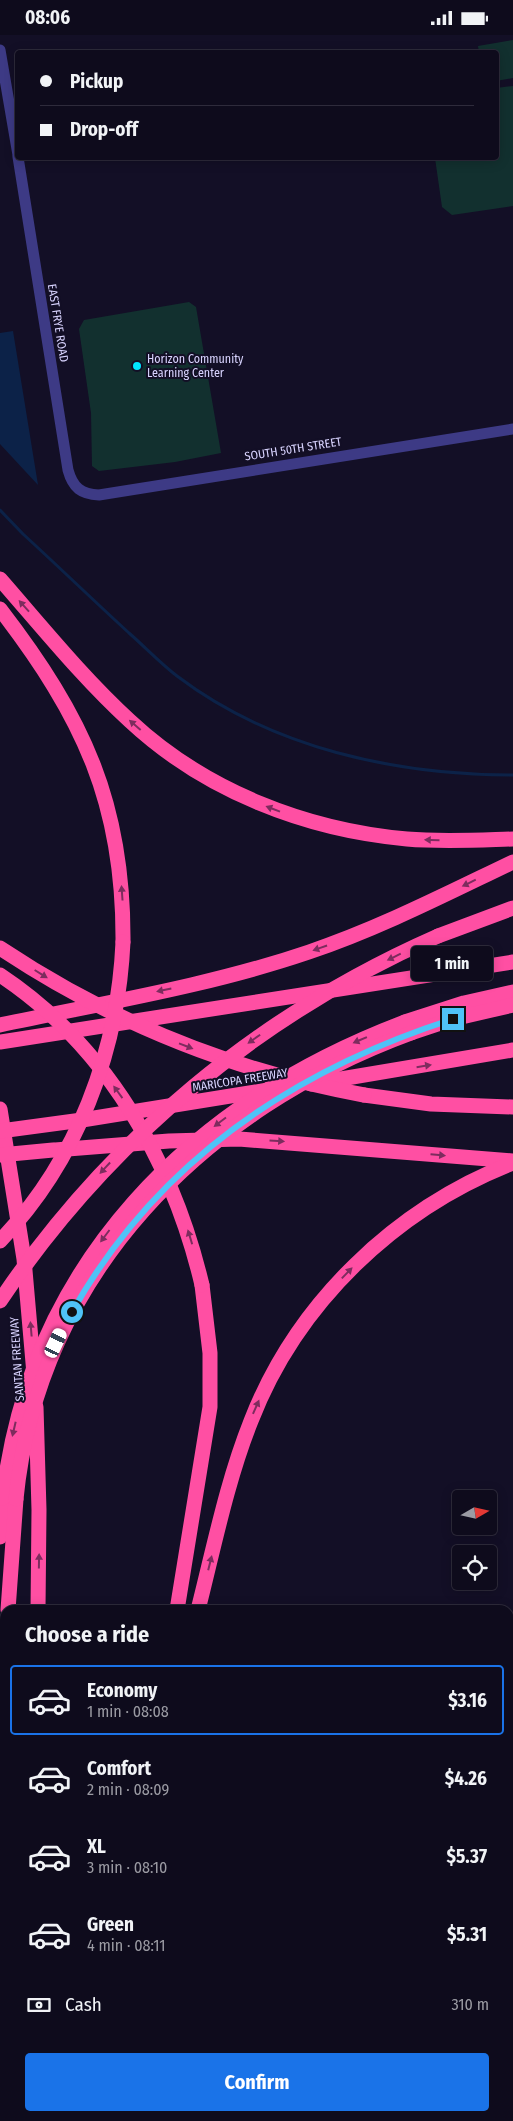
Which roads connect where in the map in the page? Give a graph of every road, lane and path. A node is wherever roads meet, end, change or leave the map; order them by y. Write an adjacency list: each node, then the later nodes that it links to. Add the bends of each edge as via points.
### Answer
1 (0, 50): 2 (street, EAST FRYE ROAD)
2 (15, 138)
3 (19, 160): 5 (street, EAST FRYE ROAD, via 68,471 72,484)
4 (513, 429): 5 (street, SOUTH 50TH STREET, via 99,495)
5 (79, 491)
6 (0, 579): 8 (highway, one-way to 6, via 409,839 353,832 296,817 225,787 176,757 131,722)
7 (0, 609): 24 (highway, one-way to 7, bridge, via 35,1199 56,1167 91,1098 112,1030 123,942 118,851 98,775 75,720 46,669)
8 (513, 839)
9 (513, 862): 16 (highway, one-way to 16, via 397,918 309,952 222,977)
10 (513, 908): 25 (highway, one-way to 25, bridge, via 438,936 374,966 258,1036 195,1084 144,1129 88,1187)
11 (0, 948): 19 (highway, one-way to 19, bridge, via 68,991 119,1017 171,1041 255,1070 364,1095 431,1104)
12 (513, 963): 17 (highway)
13 (0, 975): 30 (highway, one-way to 13, bridge, via 210,1407 210,1353 202,1285 189,1235 172,1187 129,1108 78,1043 36,1003)
14 (513, 992): 26 (highway, one-way to 26, bridge, via 412,1019 310,1064 270,1087 218,1124 156,1177 99,1244 55,1316 20,1406 10,1451)
15 (513, 1005): 26 (highway, bridge, via 411,1033 328,1069 258,1111 192,1161 131,1224 94,1275 56,1343 31,1414 20,1466)
16 (0, 1025)
17 (0, 1042)
18 (513, 1050): 21 (highway, MARICOPA FREEWAY, one-way to 18, bridge)
19 (513, 1107)
20 (0, 1109): 29 (highway, SANTAN FREEWAY, one-way to 20, via 39,1491 32,1338 19,1220)
21 (0, 1131)
22 (0, 1155): 23 (highway, one-way to 23, bridge, via 169,1141 239,1139)
23 (513, 1162): 31 (highway, one-way to 23, via 244,1437 258,1402 314,1311 345,1274 387,1235 434,1203)
24 (0, 1241)
25 (0, 1301)
26 (9, 1498): 27 (highway); 28 (highway)
27 (0, 1537)
28 (8, 1605)
29 (38, 1605)
30 (178, 1605)
31 (199, 1605)

